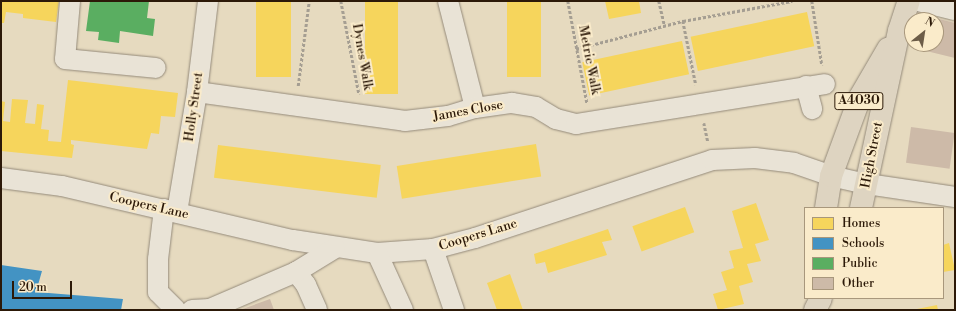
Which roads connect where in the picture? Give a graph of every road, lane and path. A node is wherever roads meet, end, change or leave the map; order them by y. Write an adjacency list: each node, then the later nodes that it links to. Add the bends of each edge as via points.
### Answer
1 (70, 1): 16 (street, via 65,59)
2 (208, 1): 20 (street, Holly Street)
3 (309, 1): 17 (path)
4 (341, 1): 23 (path, Dynes Walk)
5 (448, 1): 21 (street)
6 (568, 1): 15 (path, Metric Walk)
7 (660, 1): 13 (path)
8 (792, 1): 13 (path)
9 (812, 1): 18 (path)
10 (909, 1): 14 (main road, High Street / A4030)
11 (918, 1): 12 (street)
12 (955, 10)
13 (664, 26): 15 (path)
14 (899, 31): 25 (main road, High Street / A4030, via 860,97); 27 (main road, High Street / A4030)
15 (576, 49): 24 (path, Metric Walk)
16 (156, 68)
17 (298, 79)
18 (826, 84): 19 (street, James Close)
19 (806, 86): 22 (street); 24 (street, James Close)
20 (197, 92): 23 (street, James Close); 31 (street, Holly Street)
21 (475, 108): 23 (street, James Close, via 448,116 405,121); 24 (street, James Close, via 512,103 536,107 556,119 576,124)
22 (812, 109)
23 (363, 116)
24 (590, 123)
25 (831, 176): 27 (street, Coopers Lane); 29 (main road, High Street / A4030); 33 (street, Coopers Lane, via 794,163 755,158 712,160 475,238)
26 (1, 178): 31 (street, Coopers Lane, via 62,186)
27 (867, 184): 28 (street, Coopers Lane); 30 (main road, High Street / A4030)
28 (955, 197)
29 (826, 207)
30 (861, 207)
31 (171, 210): 32 (street, Coopers Lane); 38 (street, Holly Street, via 158,258 158,292)
32 (335, 248): 34 (street, Coopers Lane); 35 (street)
33 (433, 249): 34 (street, Coopers Lane); 42 (street)
34 (377, 252): 41 (street)
35 (296, 272): 39 (street, via 210,309); 40 (street, via 306,285)
36 (808, 299): 43 (main road)
37 (820, 299): 44 (main road)
38 (176, 310)
39 (192, 310)
40 (317, 310)
41 (404, 310)
42 (454, 310)
43 (806, 310)
44 (815, 310)

